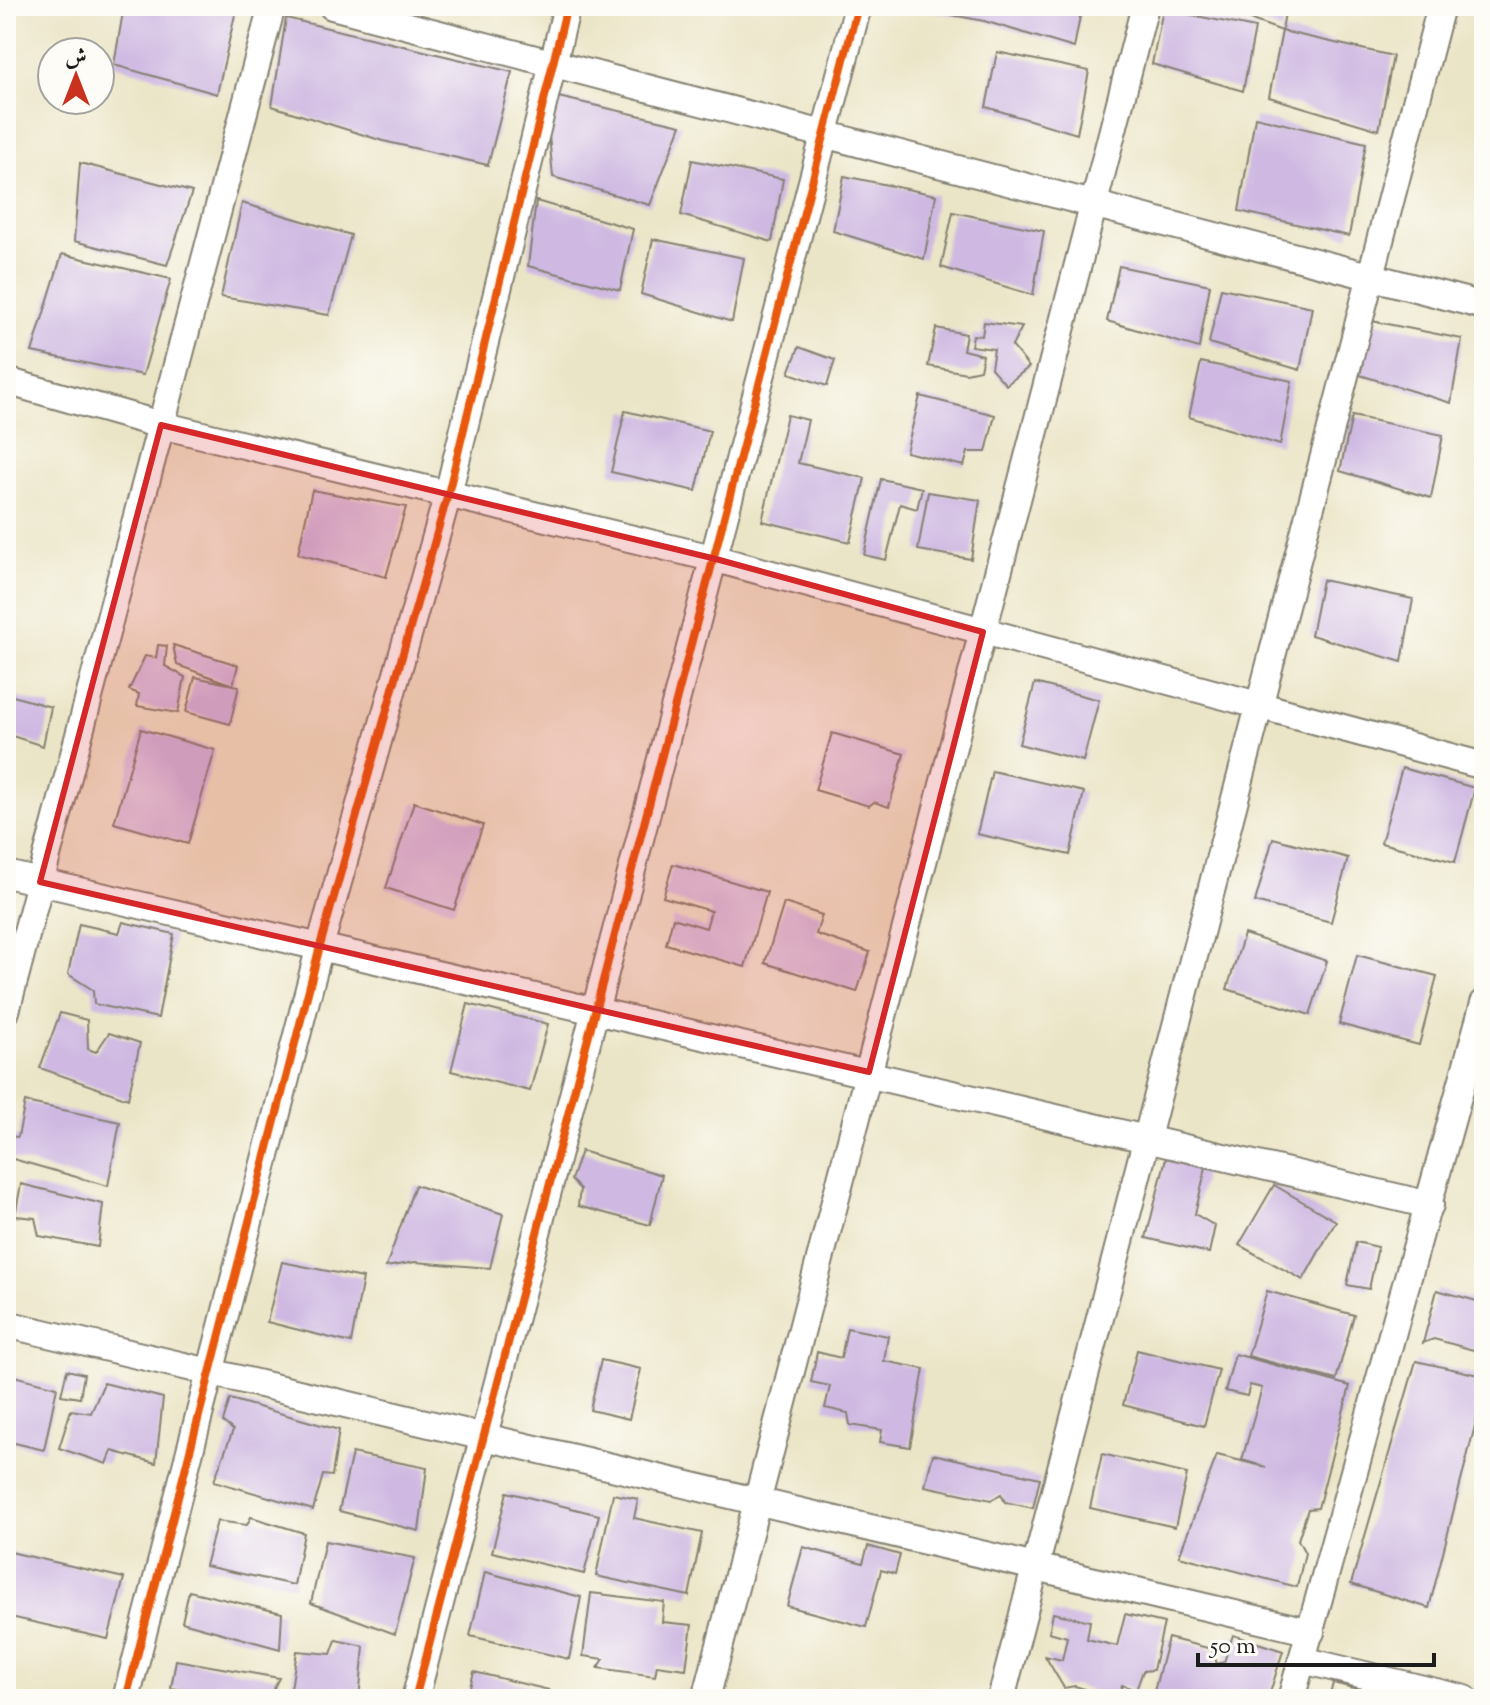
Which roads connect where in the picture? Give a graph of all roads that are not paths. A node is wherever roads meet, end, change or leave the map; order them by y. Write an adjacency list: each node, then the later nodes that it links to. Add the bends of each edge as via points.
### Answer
1 (272, 6): 13 (street)
2 (332, 6): 7 (street)
3 (567, 6): 7 (street)
4 (858, 6): 8 (street)
5 (1145, 6): 9 (street)
6 (1441, 6): 10 (street)
7 (552, 64): 8 (street); 14 (street)
8 (824, 134): 9 (street); 15 (street)
9 (1094, 205): 10 (street); 16 (street)
10 (1370, 276): 11 (street); 17 (street)
11 (1484, 306)
12 (6, 381): 13 (street)
13 (161, 425): 14 (street); 20 (street)
14 (448, 494): 15 (street); 21 (street)
15 (716, 559): 16 (street); 23 (street)
16 (983, 632): 17 (street); 25 (street)
17 (1259, 705): 18 (street); 26 (street)
18 (1484, 766)
19 (6, 874): 20 (street)
20 (40, 882): 21 (street); 24 (street)
21 (320, 946): 23 (street); 29 (street)
22 (1484, 1003): 27 (street)
23 (596, 1010): 25 (street); 30 (street)
24 (6, 1011)
25 (869, 1072): 26 (street); 31 (street)
26 (1147, 1137): 27 (street); 32 (street)
27 (1430, 1205): 33 (street)
28 (6, 1324): 29 (street)
29 (210, 1372): 30 (street); 35 (street)
30 (484, 1437): 31 (street); 36 (street)
31 (758, 1501): 32 (street); 37 (street)
32 (1035, 1567): 33 (street); 38 (street)
33 (1311, 1632): 34 (street)
34 (1302, 1660): 39 (street); 40 (street)
35 (126, 1699)
36 (415, 1699)
37 (706, 1699)
38 (1001, 1699)
39 (1291, 1699)
40 (1465, 1699)

